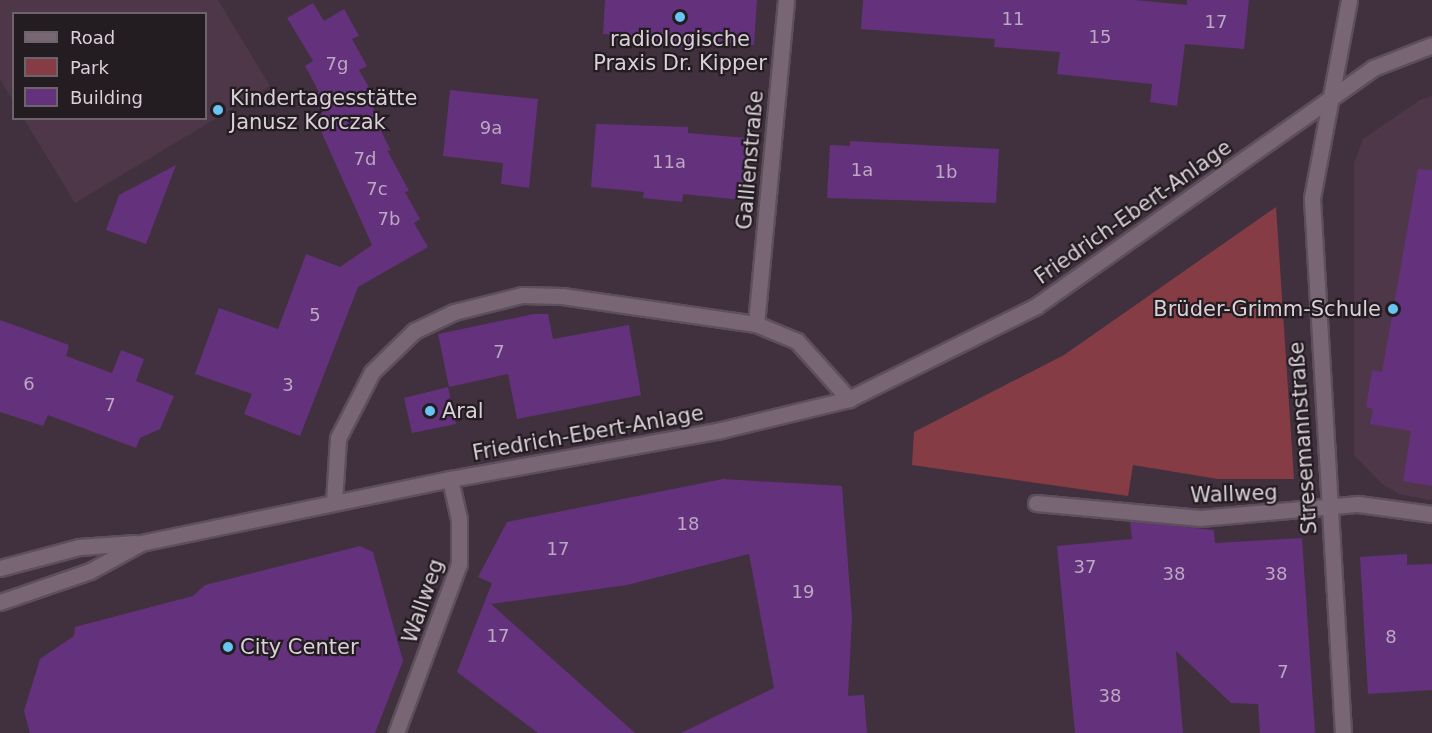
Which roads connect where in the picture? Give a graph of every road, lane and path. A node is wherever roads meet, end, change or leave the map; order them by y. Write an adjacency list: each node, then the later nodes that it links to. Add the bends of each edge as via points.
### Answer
1 (786, 0): 5 (street, Gallienstraße)
2 (1349, 0): 4 (street, Stresemannstraße)
3 (1432, 45): 4 (street, Friedrich-Ebert-Anlage, via 1373,68)
4 (1329, 98): 6 (street, Friedrich-Ebert-Anlage, via 1036,306); 10 (street, Stresemannstraße, via 1312,198)
5 (756, 324): 6 (street, via 797,341); 8 (street, via 549,294 522,295 453,312 414,331 372,372 338,438)
6 (849, 399): 7 (street, Friedrich-Ebert-Anlage, via 721,430)
7 (450, 479): 8 (street, Friedrich-Ebert-Anlage); 15 (street, Wallweg, via 459,519 459,564)
8 (334, 502): 12 (street, Friedrich-Ebert-Anlage)
9 (1036, 503): 10 (street, Wallweg, via 1200,518)
10 (1329, 507): 11 (street, Wallweg, via 1358,504); 16 (street, Stresemannstraße)
11 (1432, 514)
12 (141, 543): 13 (street, via 80,547); 14 (street, Friedrich-Ebert-Anlage, via 90,571)
13 (0, 568)
14 (0, 602)
15 (396, 733)
16 (1343, 733)

